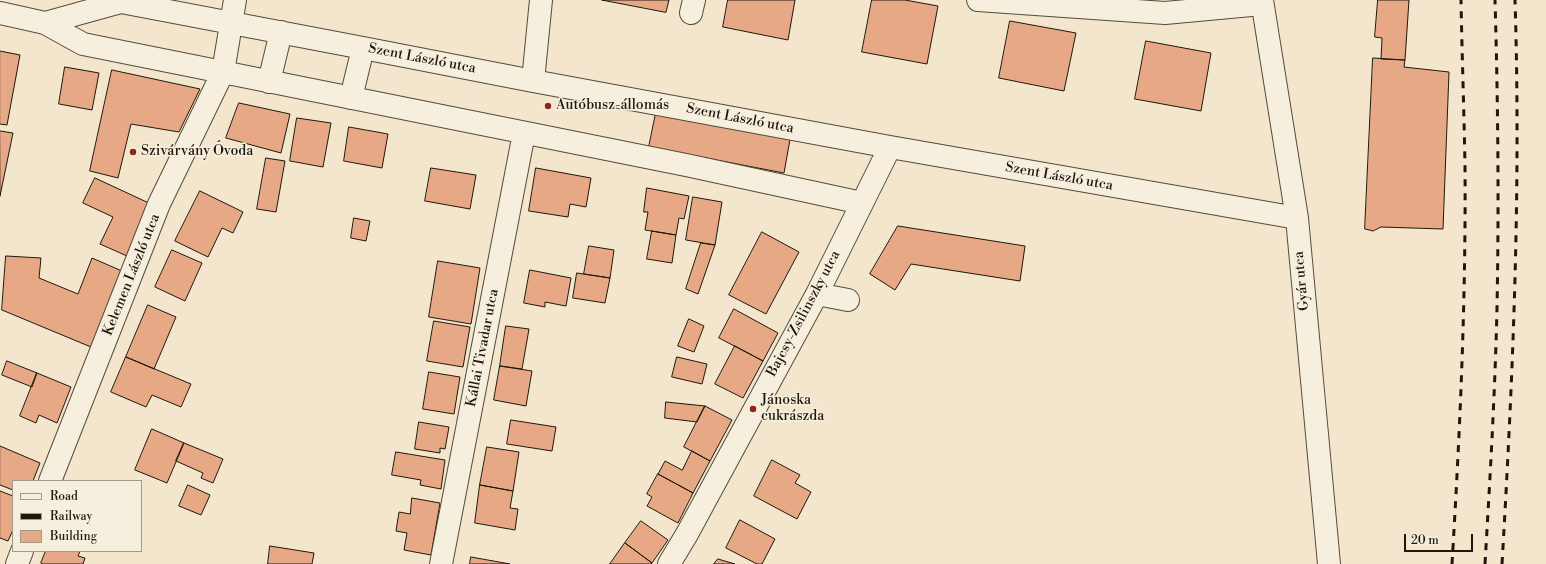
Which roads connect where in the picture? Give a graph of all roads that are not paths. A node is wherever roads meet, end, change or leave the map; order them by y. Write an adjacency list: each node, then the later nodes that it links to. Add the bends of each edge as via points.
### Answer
1 (236, 0): 7 (street, Kelemen László utca)
2 (541, 0): 11 (street)
3 (978, 0): 4 (street, via 1165,13)
4 (1262, 2): 17 (street, Gyár utca)
5 (0, 13): 6 (street, Szent László utca)
6 (45, 23): 7 (street, Szent László utca, via 121,2); 10 (street, Szent László utca, via 83,44)
7 (231, 23): 8 (street, Szent László utca); 10 (street, Kelemen László utca)
8 (281, 32): 9 (street, Szent László utca); 12 (street)
9 (363, 48): 11 (street, Szent László utca); 13 (street)
10 (223, 72): 12 (street, Szent László utca); 20 (street, Kelemen László utca, via 159,204)
11 (533, 81): 15 (street, Szent László utca)
12 (269, 82): 13 (street, Szent László utca)
13 (351, 98): 14 (street, Szent László utca)
14 (524, 133): 16 (street, Szent László utca); 23 (street, Kállai Tivadar utca)
15 (890, 147): 16 (street, Bajcsy-Zsilinszky utca); 17 (street, Szent László utca)
16 (862, 202): 18 (street, Bajcsy-Zsilinszky utca)
17 (1297, 218): 25 (street, Gyár utca)
18 (817, 294): 19 (street); 24 (street, Bajcsy-Zsilinszky utca)
19 (848, 300)
20 (50, 480)
21 (22, 552): 22 (street)
22 (17, 564)
23 (441, 564)
24 (669, 564)
25 (1328, 564)

